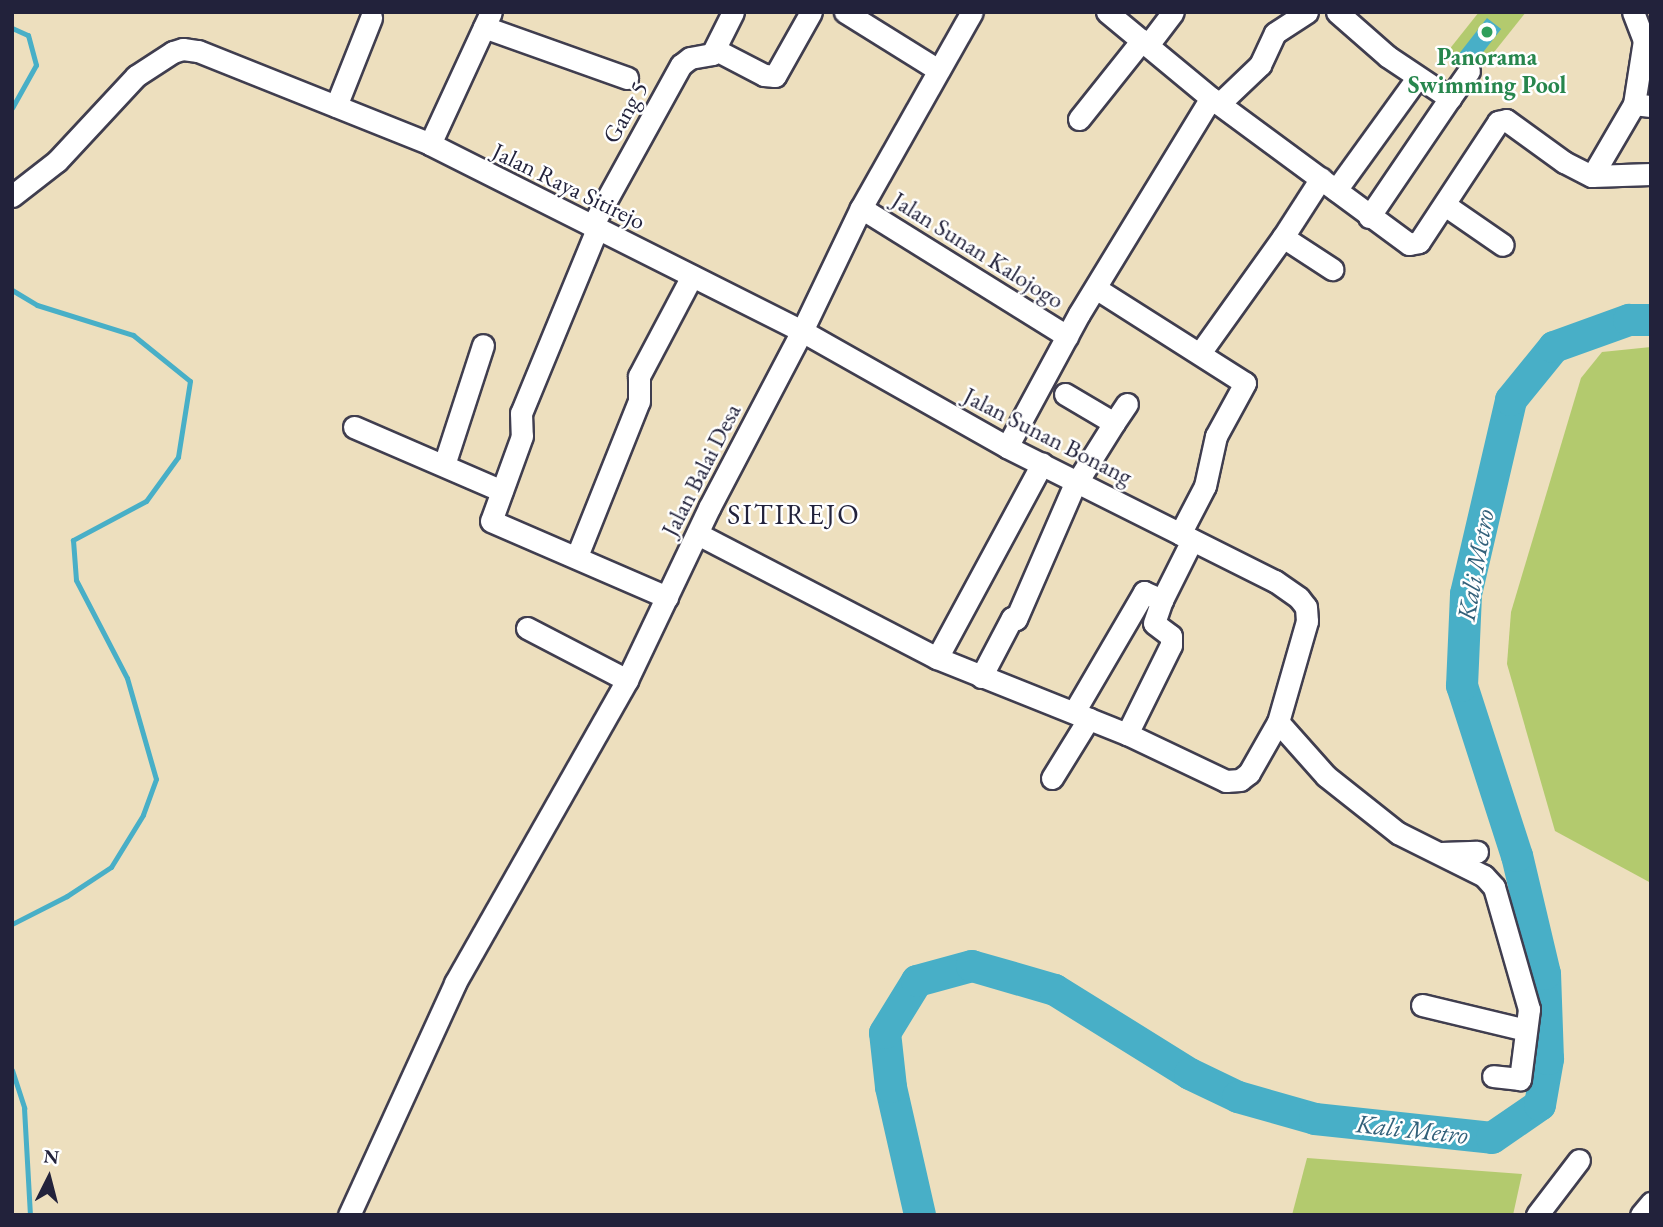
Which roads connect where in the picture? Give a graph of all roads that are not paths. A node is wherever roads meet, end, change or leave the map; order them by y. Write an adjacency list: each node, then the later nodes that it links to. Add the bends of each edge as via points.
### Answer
1 (733, 12): 15 (street)
2 (811, 12): 15 (street, via 775,76 764,75)
3 (845, 12): 16 (street)
4 (972, 12): 16 (street)
5 (1107, 12): 11 (street)
6 (1173, 12): 14 (street)
7 (1307, 12): 21 (street, via 1275,33 1260,65)
8 (1337, 12): 19 (street)
9 (1633, 12): 13 (street)
10 (370, 18): 23 (street)
11 (1129, 19): 14 (street)
12 (487, 20): 18 (street); 25 (street)
13 (1647, 37): 22 (street)
14 (1145, 43): 21 (street); 24 (street)
15 (717, 47): 33 (street, Gang 5, via 704,58 690,58 681,65)
16 (937, 69): 31 (street)
17 (1469, 71): 20 (street)
18 (627, 78)
19 (1417, 78): 20 (street); 28 (street)
20 (1450, 98): 32 (street)
21 (1215, 101): 28 (street); 38 (street, via 1117,250)
22 (1642, 105): 27 (street)
23 (336, 106): 25 (street, Jalan Raya Sitirejo); 29 (street, Jalan Raya Sitirejo, via 211,55 183,49 136,76 57,161)
24 (1079, 119)
25 (430, 144): 33 (street, Jalan Raya Sitirejo)
26 (1651, 174): 27 (street)
27 (1592, 176): 30 (street, via 1503,120)
28 (1328, 184): 32 (street); 34 (street)
29 (12, 196)
30 (1444, 205): 32 (street, via 1415,244); 35 (street)
31 (861, 208): 39 (street); 40 (street, Jalan Sunan Kalojogo)
32 (1369, 217)
33 (594, 227): 37 (street, Jalan Raya Sitirejo); 51 (street, Gang 5, via 521,413 523,436)
34 (1283, 237): 36 (street); 42 (street)
35 (1503, 245)
36 (1332, 270)
37 (692, 276): 39 (street, Jalan Raya Sitirejo); 54 (street, via 639,376 641,394)
38 (1097, 289): 40 (street); 42 (street)
39 (802, 331): 47 (street, Jalan Sunan Bonang); 52 (street, Jalan Balai Desa)
40 (1067, 336): 47 (street)
41 (483, 345): 49 (street)
42 (1200, 353): 53 (street, via 1245,383 1216,436 1205,486)
43 (1065, 394): 45 (street)
44 (1127, 404): 45 (street)
45 (1114, 423): 50 (street)
46 (354, 427): 49 (street)
47 (1007, 447): 48 (street, Jalan Sunan Bonang)
48 (1042, 464): 50 (street, Jalan Sunan Bonang); 58 (street)
49 (444, 465): 51 (street)
50 (1077, 481): 53 (street, Jalan Sunan Bonang); 59 (street, via 1016,619 1012,618)
51 (502, 491): 54 (street, Gang 5, via 491,521)
52 (698, 534): 55 (street, Jalan Balai Desa); 58 (street)
53 (1186, 537): 56 (street); 62 (street, Jalan Sunan Bonang, via 1275,580 1306,607 1307,621)
54 (576, 556): 55 (street)
55 (667, 597): 60 (street, Jalan Balai Desa)
56 (1162, 600): 61 (street, via 1144,592); 63 (street, via 1154,623 1171,636 1171,645)
57 (527, 628): 60 (street)
58 (937, 658): 59 (street)
59 (981, 677): 61 (street)
60 (627, 680): 72 (street, Jalan Balai Desa, via 455,983)
61 (1082, 715): 63 (street); 64 (street)
62 (1278, 722): 63 (street, Jalan Sunan Bonang, via 1249,773 1233,781); 66 (street, via 1326,776 1398,833)
63 (1127, 734)
64 (1052, 778)
65 (1477, 852): 66 (street)
66 (1436, 853): 68 (street, via 1484,876 1493,887 1526,993)
67 (1422, 1005): 68 (street)
68 (1525, 1030): 69 (street, via 1520,1079)
69 (1493, 1076)
70 (1579, 1160): 73 (street)
71 (1651, 1203): 74 (street)
72 (349, 1215)
73 (1537, 1215)
74 (1641, 1215)

